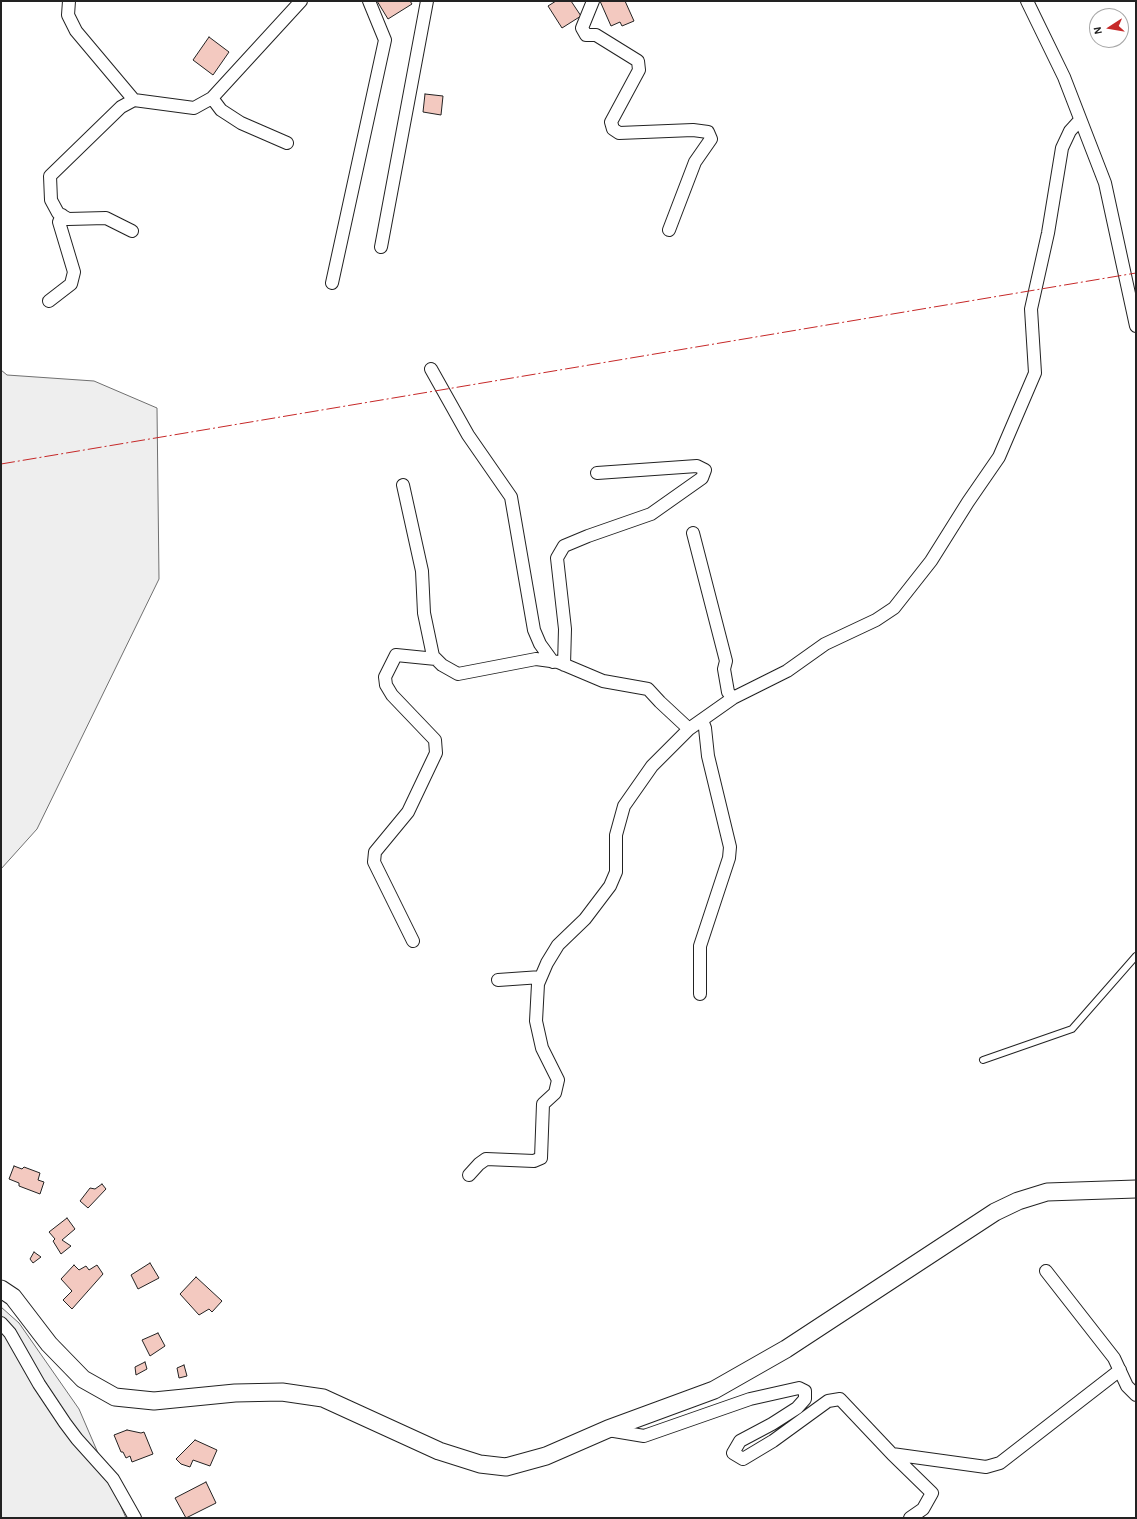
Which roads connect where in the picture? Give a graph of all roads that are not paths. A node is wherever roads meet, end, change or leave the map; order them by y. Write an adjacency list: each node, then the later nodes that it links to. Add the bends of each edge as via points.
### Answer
1 (69, 1): 8 (street, via 68,15 76,31)
2 (301, 1): 7 (street)
3 (369, 1): 15 (street, via 385,40)
4 (427, 1): 14 (street)
5 (593, 1): 13 (street, via 582,28 586,35 596,35 638,61 639,70 611,122 613,129 619,133 693,130 708,132 711,139 695,162)
6 (1027, 1): 9 (street, via 1064,77)
7 (212, 98): 8 (street, via 194,108); 10 (street, via 221,110 241,124)
8 (134, 100): 11 (street, via 121,107 50,176 51,200 58,213)
9 (1080, 120): 17 (street, via 1105,182); 25 (street, via 1070,131 1062,148 1048,233 1031,309 1035,373 999,457 931,561 894,608 876,620 826,644 787,671)
10 (287, 144)
11 (62, 215): 12 (street, via 68,219 106,218); 16 (street, via 59,222 74,272 71,284)
12 (132, 230)
13 (669, 230)
14 (381, 247)
15 (332, 283)
16 (49, 301)
17 (1135, 313): 18 (street)
18 (1136, 326)
19 (431, 369): 24 (street, via 468,435 511,496 534,630 540,644)
20 (597, 472): 24 (street, via 697,466 705,470 702,478 651,514 564,546 556,558 565,629)
21 (403, 485): 23 (street, via 422,571 424,613 433,656)
22 (693, 533): 25 (street, via 726,661 724,669 728,692)
23 (436, 659): 24 (street, via 458,674 536,659); 28 (street, via 396,654 385,677 392,695 435,740 436,752 408,812 375,852 374,862)
24 (559, 663): 27 (street, via 603,681 648,689)
25 (733, 698): 26 (street)
26 (702, 720): 27 (street); 32 (street, via 730,848 700,946)
27 (689, 728): 30 (street, via 652,766 624,806 616,834 616,872 610,886 585,919 558,945)
28 (413, 941)
29 (1136, 956): 33 (lane, via 1072,1029)
30 (541, 977): 31 (street); 34 (street, via 538,984 536,1021 542,1048 558,1080 555,1093 543,1104 541,1158 534,1161 486,1160)
31 (498, 980)
32 (700, 994)
33 (983, 1060)
34 (469, 1175)
35 (1136, 1189): 41 (street, via 1047,1192 1018,1201 995,1212 786,1349 714,1390)
36 (1046, 1271): 39 (street, via 1114,1358)
37 (1, 1288): 41 (street, via 13,1297 50,1344 83,1379 116,1397 154,1401 236,1393 282,1392 323,1398 440,1451 480,1464 506,1467 546,1456)
38 (1, 1323): 43 (street, via 10,1333 39,1384 77,1440 113,1479)
39 (1120, 1370): 40 (street, via 1127,1386); 42 (street, via 1000,1463 986,1467)
40 (1136, 1396)
41 (608, 1429): 42 (street, via 644,1436 750,1399 799,1388 805,1391 805,1400 797,1408 740,1441 733,1453 743,1459 773,1441 828,1401 840,1399)
42 (892, 1454): 44 (street, via 932,1493 923,1509)
43 (135, 1518)
44 (910, 1518)

